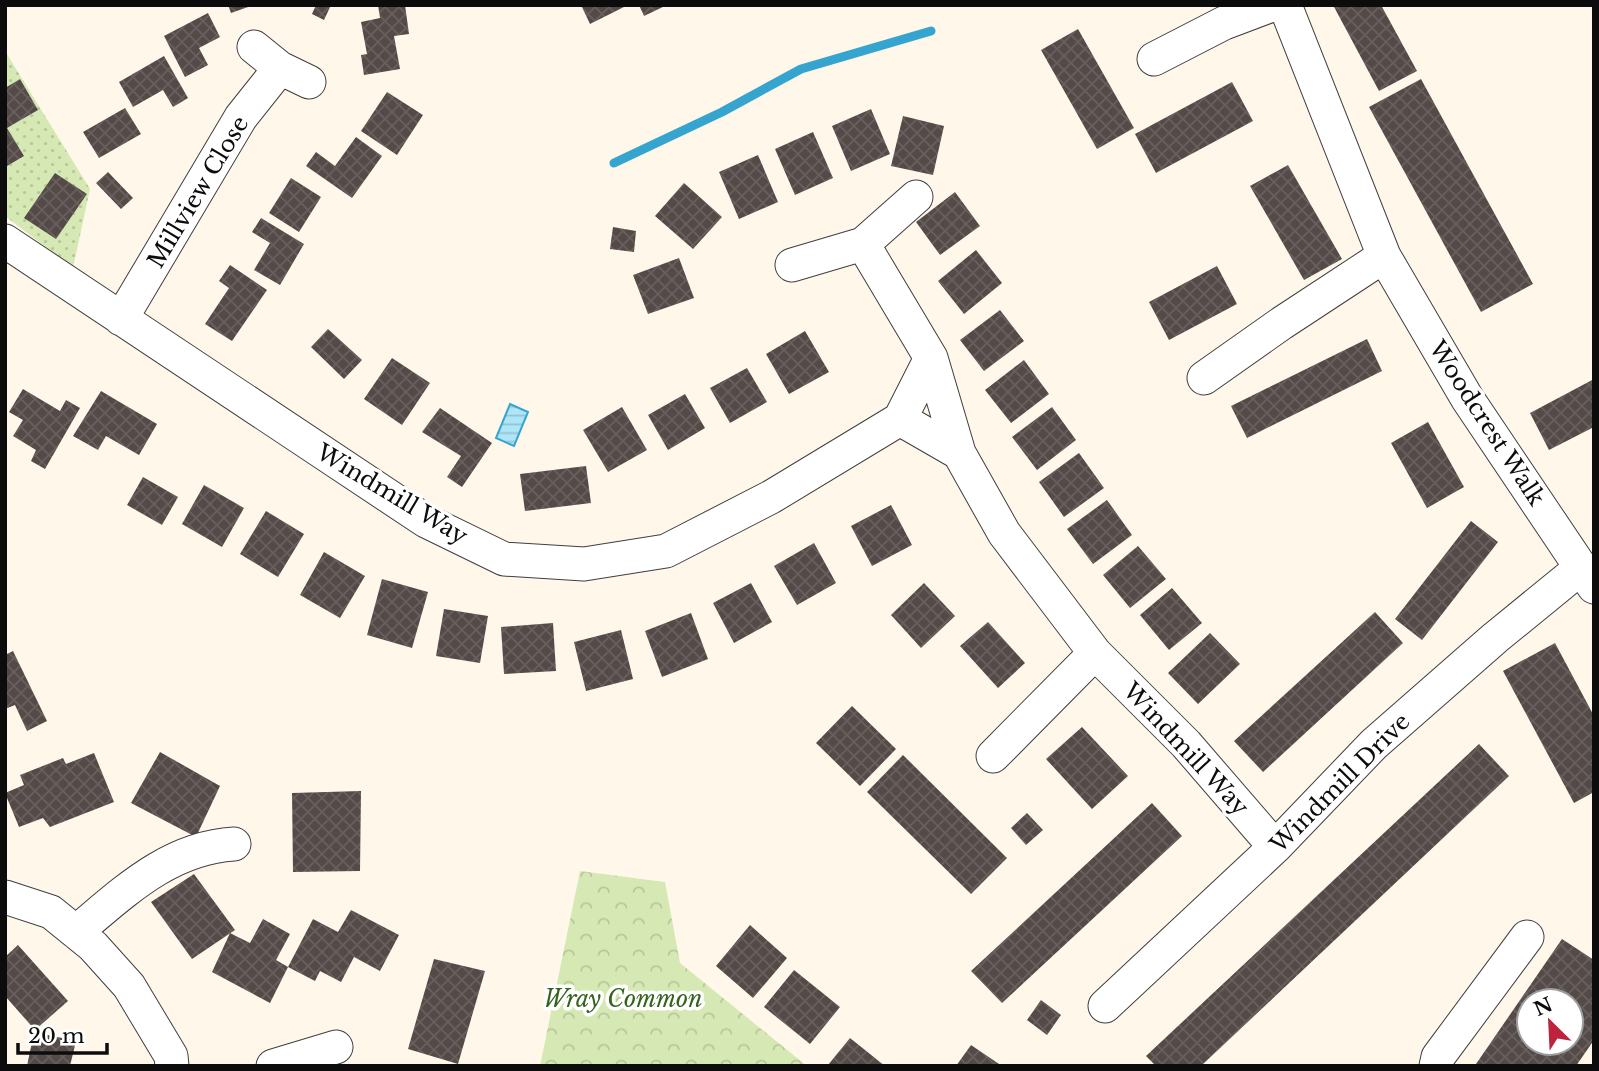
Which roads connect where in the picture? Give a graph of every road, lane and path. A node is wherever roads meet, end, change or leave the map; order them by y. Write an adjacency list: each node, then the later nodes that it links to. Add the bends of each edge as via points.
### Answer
1 (1272, 5): 4 (street, via 1224,23)
2 (1285, 5): 8 (street, Woodcrest Walk)
3 (254, 47): 10 (street, Millview Close, via 294,75 241,117)
4 (1154, 59)
5 (916, 197): 7 (street)
6 (5, 241): 10 (street, Windmill Way)
7 (863, 244): 9 (street); 11 (street, Windmill Way)
8 (1384, 256): 12 (street); 15 (street, Woodcrest Walk, via 1467,398)
9 (792, 265)
10 (121, 319): 13 (street, Windmill Way, via 426,521 504,559 584,565 666,551 771,497)
11 (931, 358): 13 (street); 14 (street, Windmill Way)
12 (1204, 378)
13 (900, 419): 14 (street)
14 (959, 453): 16 (street, Windmill Way, via 1004,533)
15 (1588, 577): 19 (street, Windmill Drive, via 1495,638 1374,744)
16 (1095, 653): 17 (street); 19 (street, Windmill Way, via 1186,744)
17 (993, 756)
18 (234, 844): 21 (street, via 213,845 144,875)
19 (1275, 847): 23 (street, Windmill Drive)
20 (5, 897): 21 (street, via 51,912)
21 (76, 932): 25 (street, via 129,986 171,1056)
22 (1527, 937): 27 (street, via 1438,1057)
23 (1105, 1006)
24 (336, 1047): 26 (street)
25 (172, 1066)
26 (273, 1066)
27 (1436, 1066)

